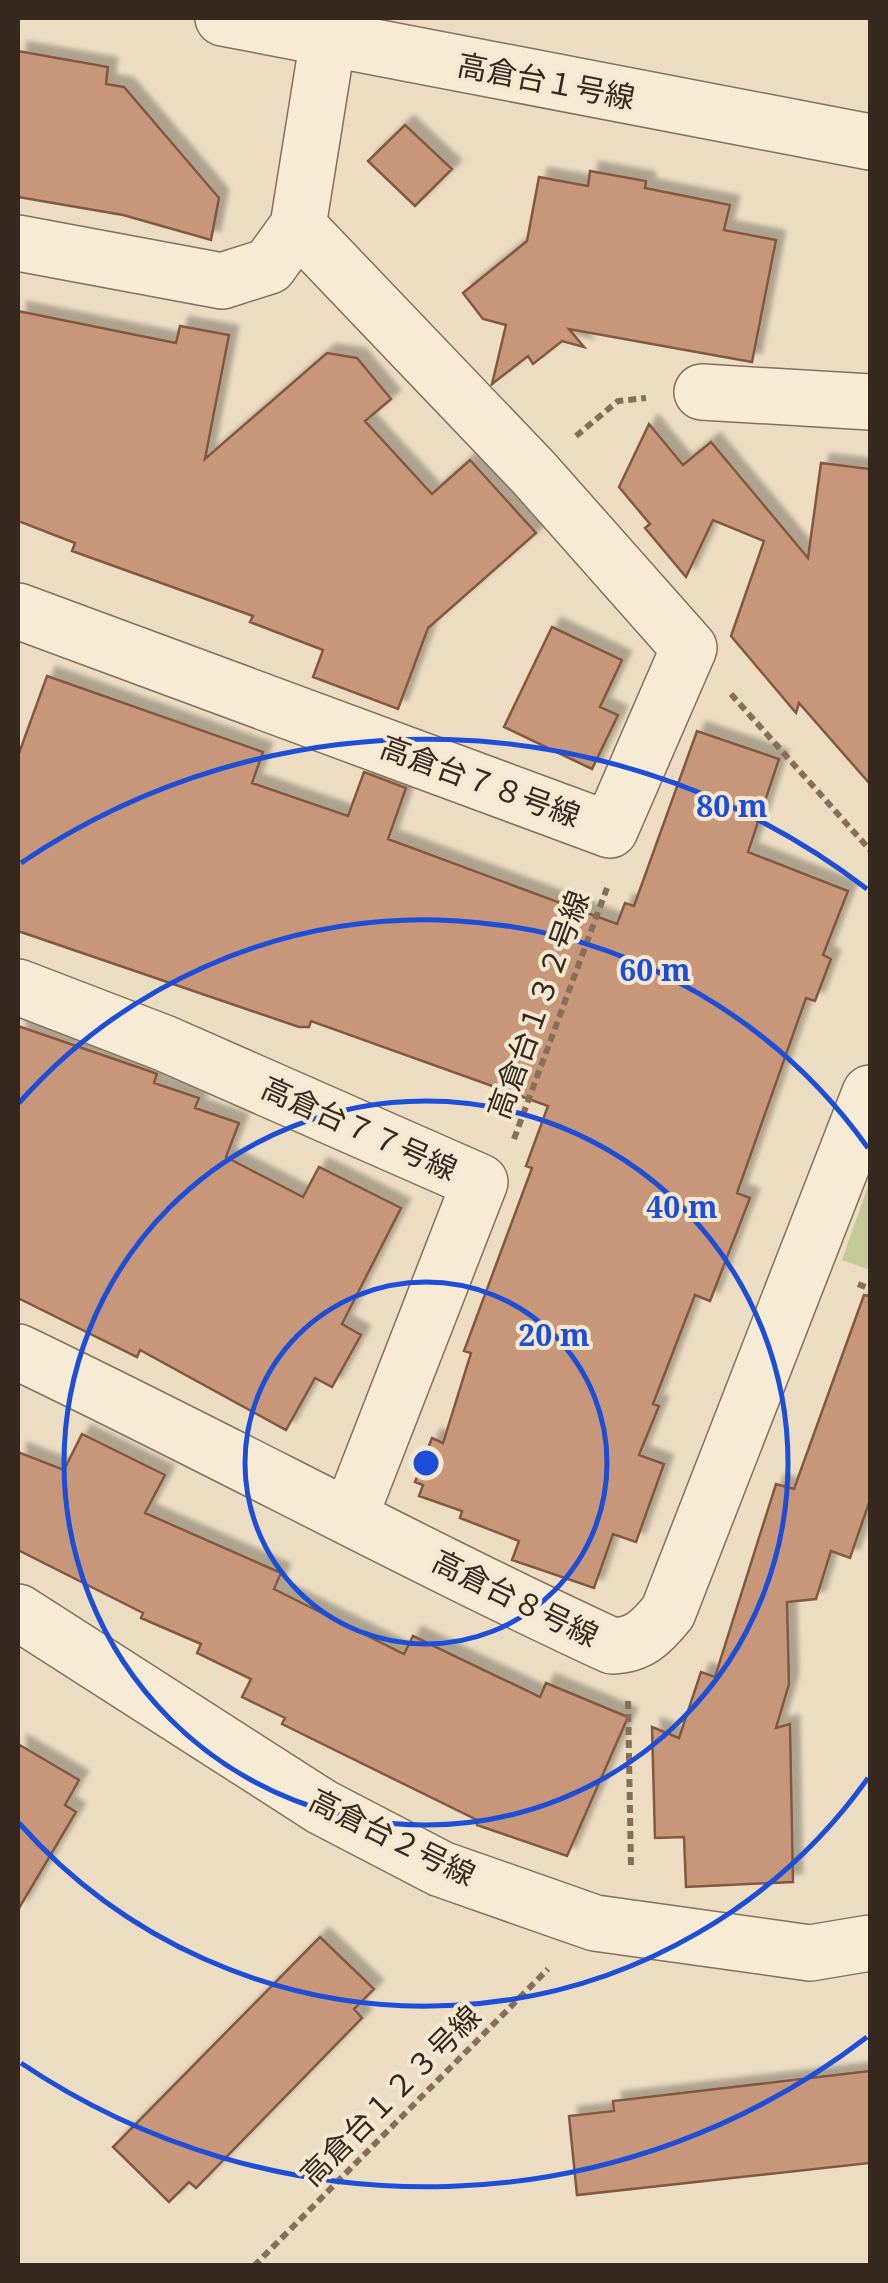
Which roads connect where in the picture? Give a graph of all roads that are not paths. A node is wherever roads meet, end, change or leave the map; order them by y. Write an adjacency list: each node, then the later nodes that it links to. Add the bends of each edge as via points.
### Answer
1 (223, 18): 2 (street, 高倉台１号線)
2 (328, 39): 3 (street, 高倉台１号線); 4 (street)
3 (870, 142)
4 (298, 226): 5 (street, via 269,266 222,281); 8 (street, 高倉台７８号線, via 533,472 689,648 610,830)
5 (18, 243)
6 (702, 392): 7 (street)
7 (870, 402)
8 (18, 610)
9 (18, 987): 12 (street, 高倉台７７号線, via 164,1043 480,1182)
10 (870, 1093): 12 (street, 高倉台８号線, via 668,1612 650,1634 632,1646 612,1646)
11 (18, 1352): 12 (street, 高倉台８号線)
12 (350, 1516)
13 (18, 1612): 14 (street, 高倉台２号線, via 322,1807 441,1868 594,1923 810,1954)
14 (870, 1943)

